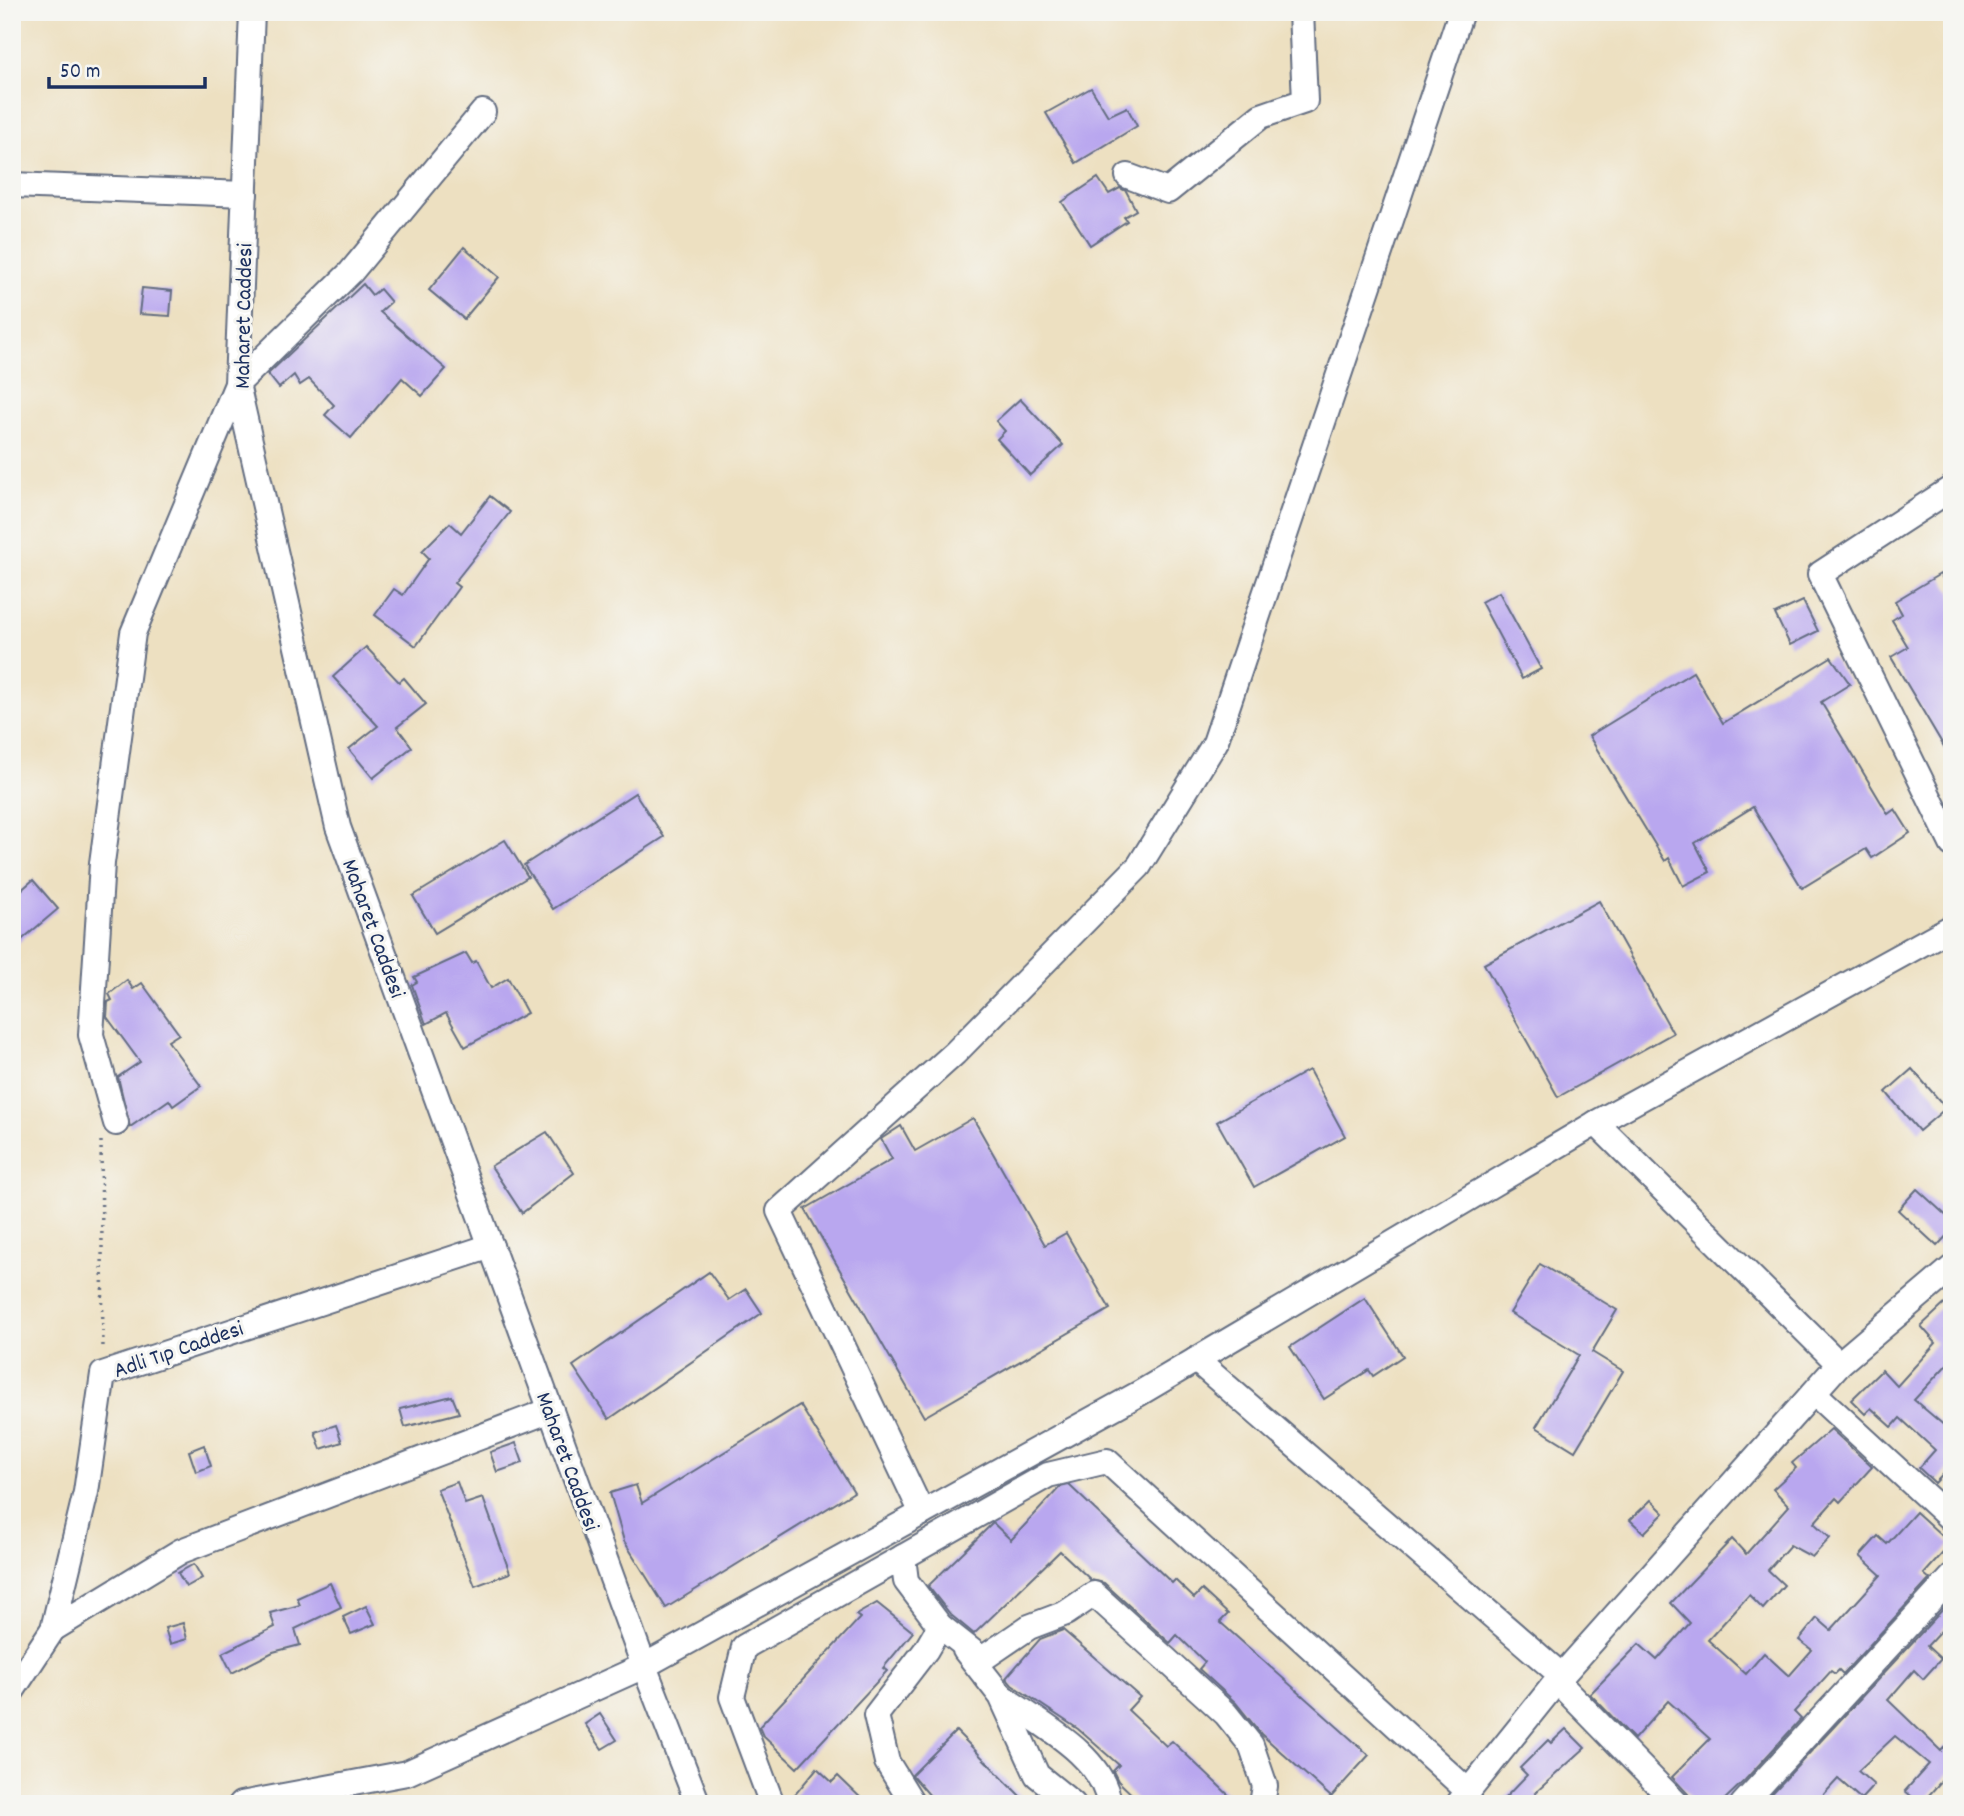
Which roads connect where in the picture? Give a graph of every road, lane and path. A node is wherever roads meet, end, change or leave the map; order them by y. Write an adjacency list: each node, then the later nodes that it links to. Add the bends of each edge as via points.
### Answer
1 (252, 12): 7 (street, Maharet Caddesi)
2 (1301, 12): 5 (street, via 1305,101 1261,116 1168,191)
3 (1461, 12): 21 (street, via 1215,743 1139,866 955,1054 779,1211)
4 (483, 112): 8 (street, via 351,272)
5 (1128, 176)
6 (12, 185): 7 (street)
7 (245, 194): 8 (street, Maharet Caddesi)
8 (237, 384): 13 (street, via 132,633 102,863 91,1035); 14 (street, Maharet Caddesi, via 338,827)
9 (1952, 488): 10 (street, via 1820,574)
10 (1952, 844)
11 (1952, 927): 12 (street)
12 (1596, 1123): 16 (street); 17 (street)
13 (108, 1126): 18 (path, via 103,1158)
14 (491, 1246): 18 (street, Adli Tıp Caddesi); 20 (street, Maharet Caddesi)
15 (1952, 1268): 17 (street)
16 (1196, 1360): 21 (street); 29 (street)
17 (1839, 1364): 19 (street)
18 (103, 1374): 26 (street, Adli Tıp Caddesi, via 86,1492)
19 (1814, 1393): 22 (street); 29 (street)
20 (551, 1410): 26 (street, via 181,1551); 28 (street, Maharet Caddesi)
21 (922, 1513): 28 (street)
22 (1952, 1520)
23 (903, 1557): 25 (street, via 906,1581); 32 (street, via 1048,1475 1107,1461); 35 (street, via 744,1647 732,1697)
24 (1952, 1577): 41 (street)
25 (940, 1626): 27 (street); 36 (street, via 877,1715 887,1762)
26 (53, 1629): 30 (street, Adli Tıp Caddesi)
27 (965, 1650): 31 (street); 39 (street, via 982,1659 1029,1627 1066,1613 1094,1594 1226,1714 1251,1745 1265,1786)
28 (644, 1666): 33 (street, via 407,1773); 34 (street, Maharet Caddesi)
29 (1560, 1678): 32 (street); 40 (street)
30 (12, 1691)
31 (1001, 1696): 37 (street, via 1037,1775); 38 (street, via 1090,1765 1107,1791)
32 (1464, 1798)
33 (241, 1804)
34 (698, 1804)
35 (772, 1804)
36 (912, 1804)
37 (1073, 1804)
38 (1109, 1804)
39 (1262, 1804)
40 (1677, 1804)
41 (1743, 1804)

